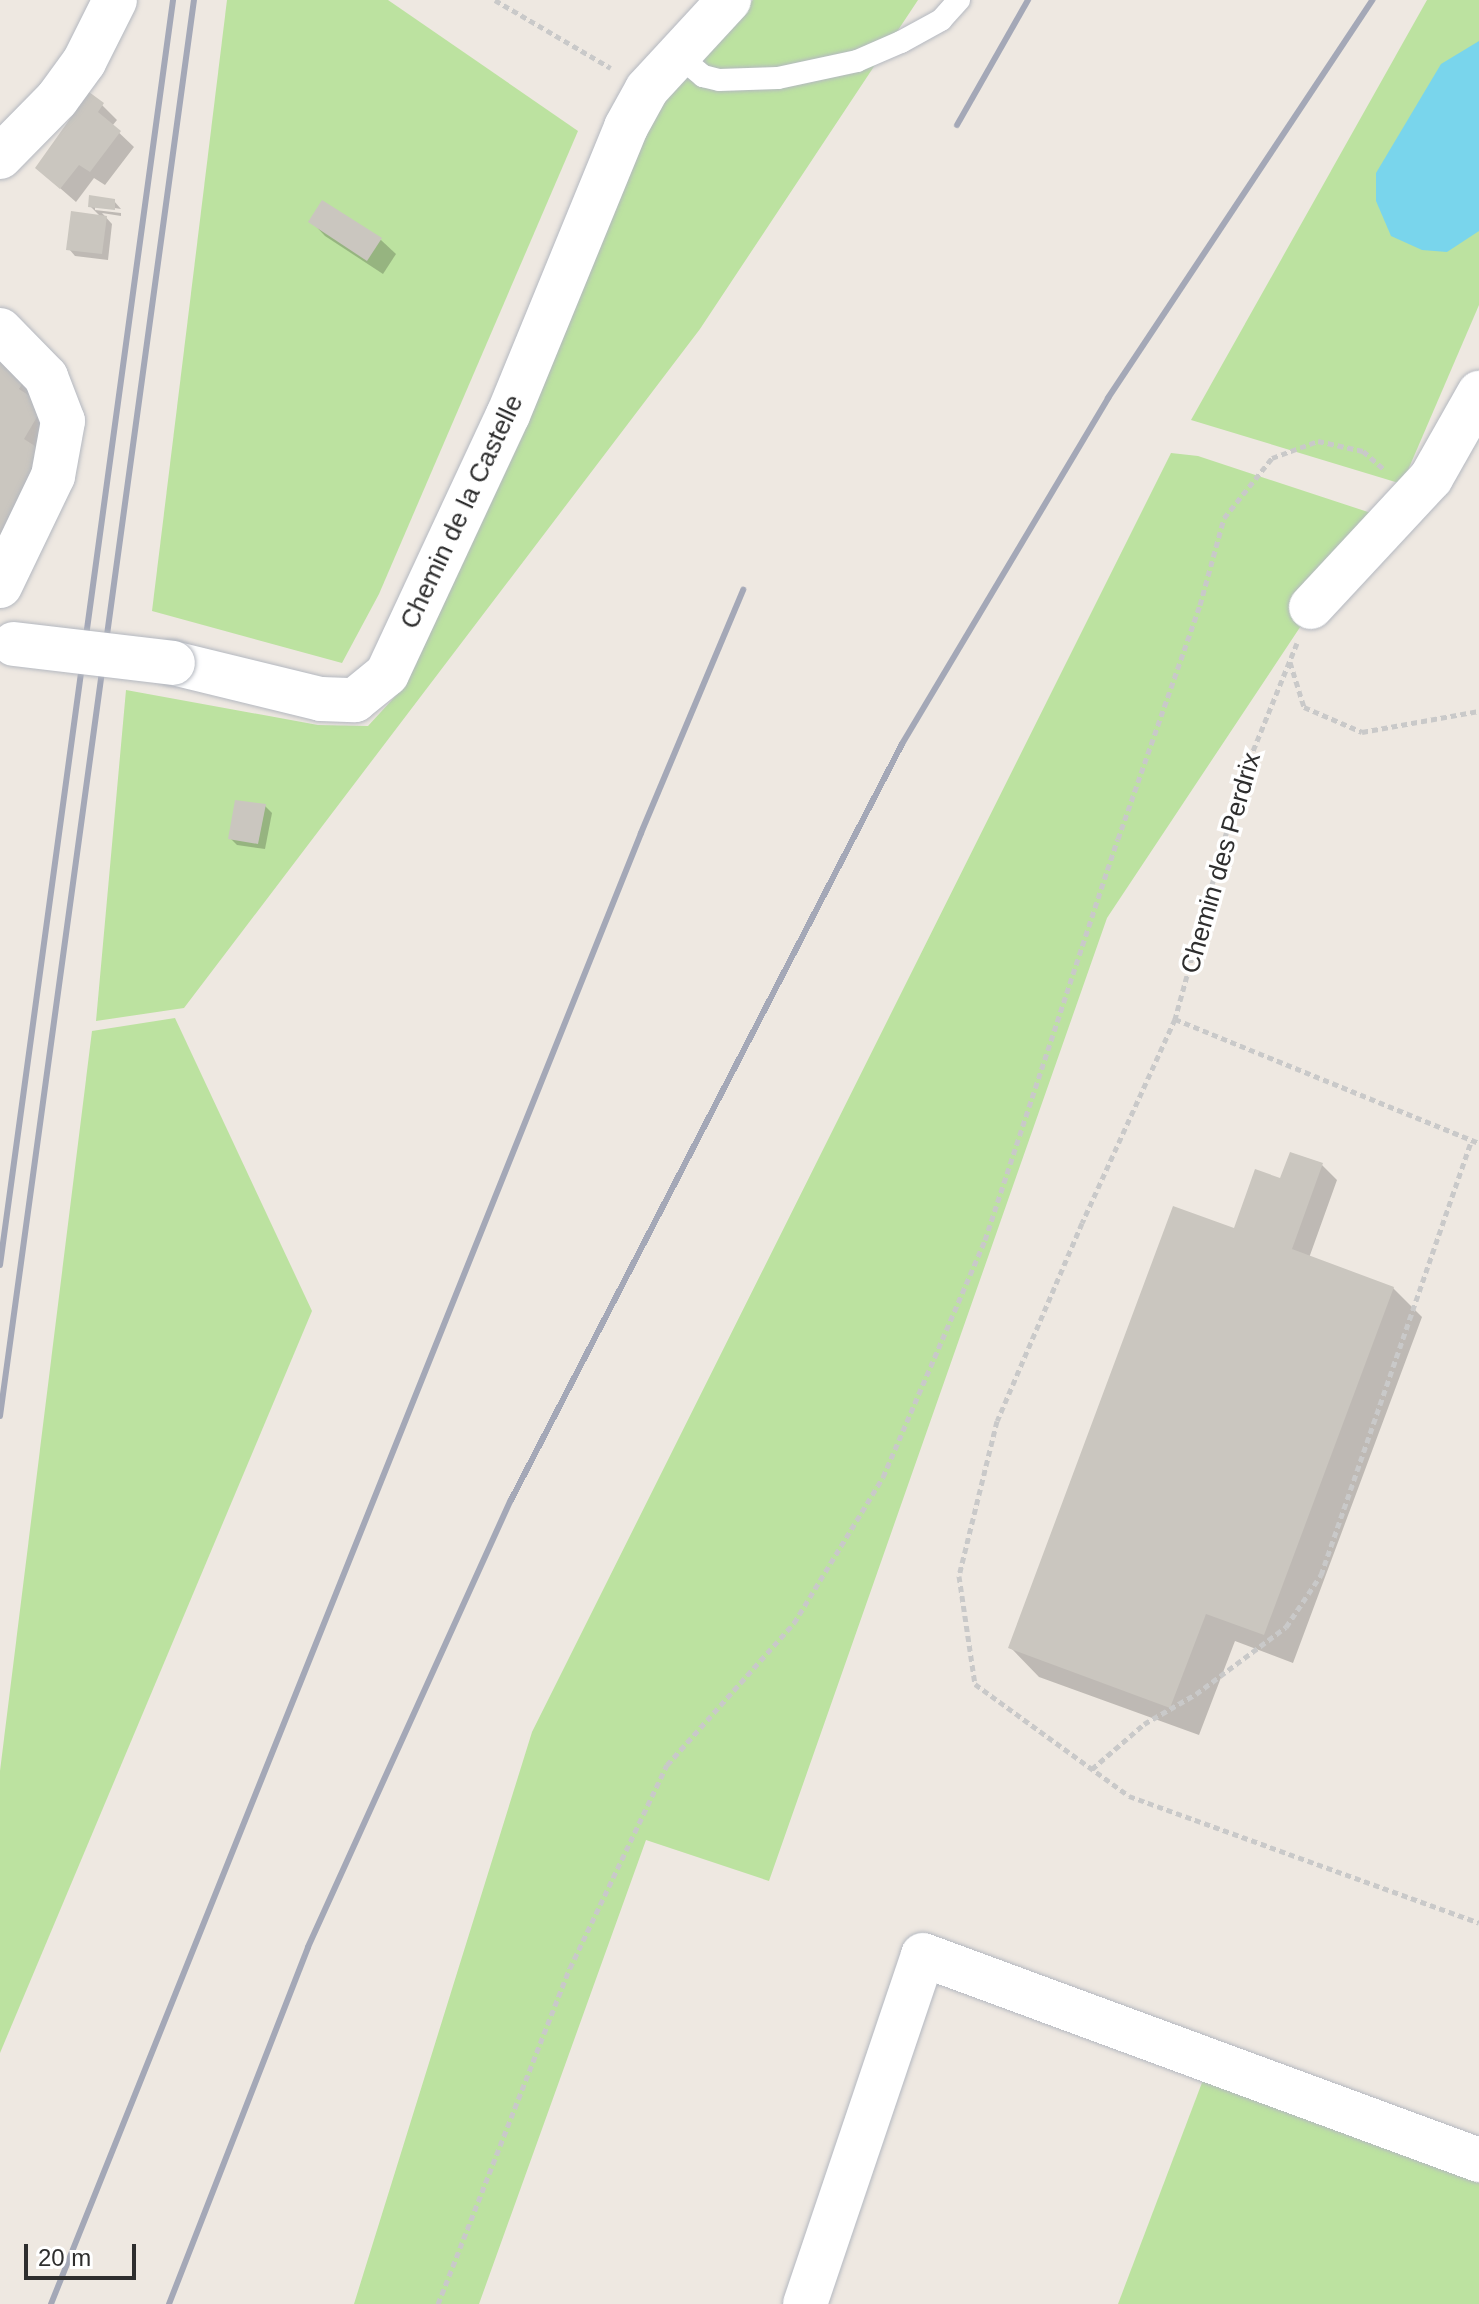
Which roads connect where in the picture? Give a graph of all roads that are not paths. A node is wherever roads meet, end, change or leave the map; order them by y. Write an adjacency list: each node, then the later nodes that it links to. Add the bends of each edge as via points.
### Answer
1 (115, 0): 5 (street, via 84,62 57,99)
2 (729, 0): 4 (street, Chemin de la Castelle)
3 (959, 0): 4 (lane, via 941,20 857,61 778,78 719,80 703,76)
4 (678, 55): 10 (street, Chemin de la Castelle, bridge, via 647,89 626,127 508,415 387,674 355,700 321,699 173,663)
5 (0, 157)
6 (0, 330): 8 (street, via 46,377 63,421 53,476)
7 (1479, 393): 9 (street, via 1431,478)
8 (0, 586)
9 (1311, 607)
10 (7, 639)
11 (1479, 2160): 12 (street, via 923,1955)
12 (805, 2304)

